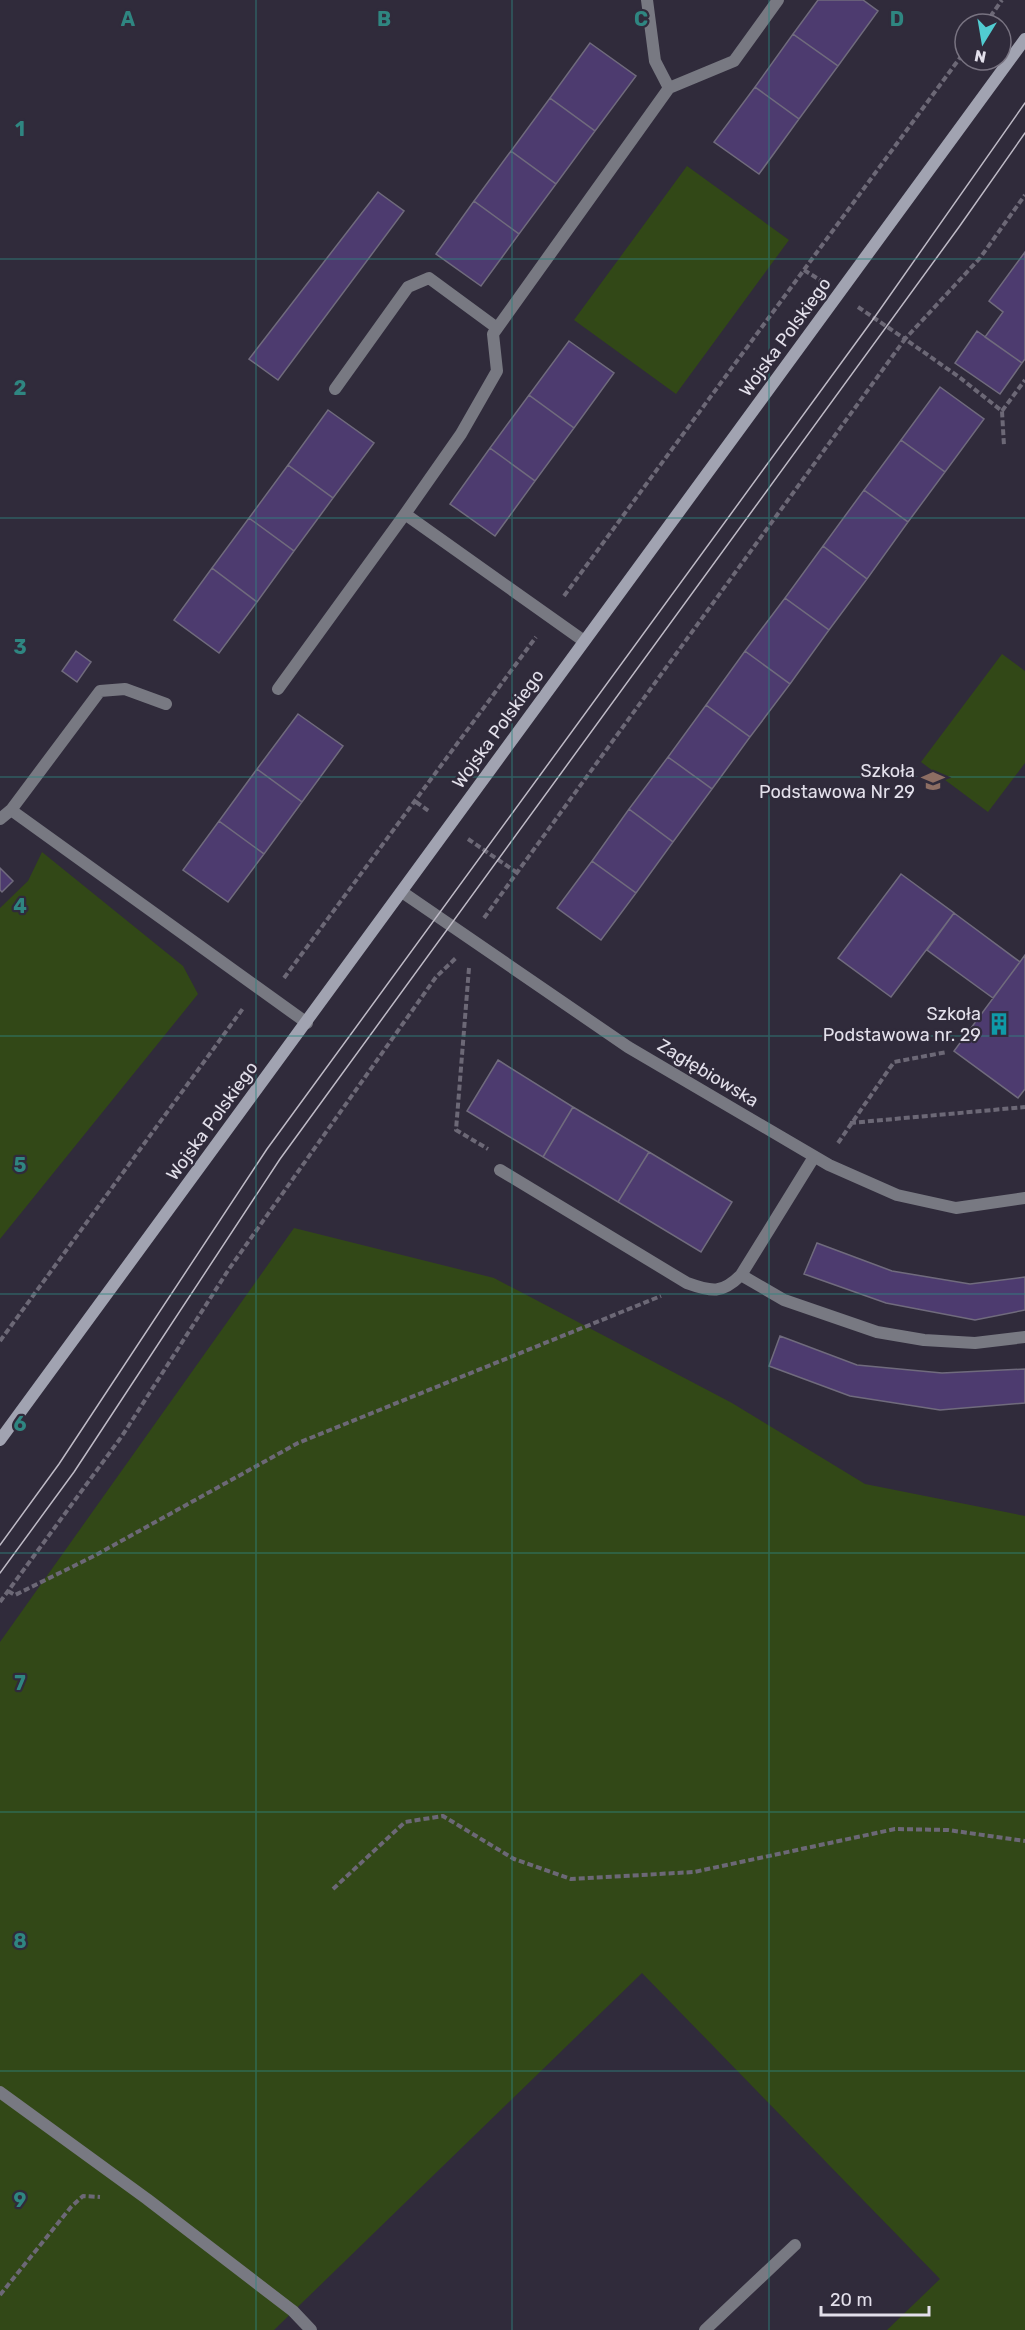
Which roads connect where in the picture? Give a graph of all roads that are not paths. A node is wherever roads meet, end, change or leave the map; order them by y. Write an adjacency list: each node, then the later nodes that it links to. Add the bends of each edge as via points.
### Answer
1 (647, 0): 4 (street, via 656,61)
2 (778, 0): 4 (street, via 734,61)
3 (1025, 39): 8 (main road, Wojska Polskiego)
4 (669, 88): 5 (street)
5 (497, 328): 6 (street, via 429,278 408,287); 7 (street, via 493,334 497,371 461,434)
6 (335, 389)
7 (405, 514): 8 (street); 9 (street)
8 (584, 641): 13 (main road, Wojska Polskiego)
9 (278, 689)
10 (166, 704): 11 (street, via 125,689 100,691)
11 (11, 810): 12 (street); 14 (street)
12 (0, 819)
13 (402, 892): 14 (main road, Wojska Polskiego); 15 (street, Zagłębiowska, via 628,1047)
14 (306, 1023): 20 (main road, Wojska Polskiego)
15 (814, 1157): 17 (street, Zagłębiowska, via 897,1195 956,1208); 18 (street)
16 (500, 1170): 18 (street, via 687,1283 708,1291 729,1288)
17 (1025, 1198)
18 (741, 1275): 19 (street, via 784,1300 877,1332 975,1343)
19 (1025, 1337)
20 (0, 1440)
21 (0, 2092): 23 (street, via 147,2199)
22 (795, 2245): 24 (street)
23 (311, 2330)
24 (705, 2330)

